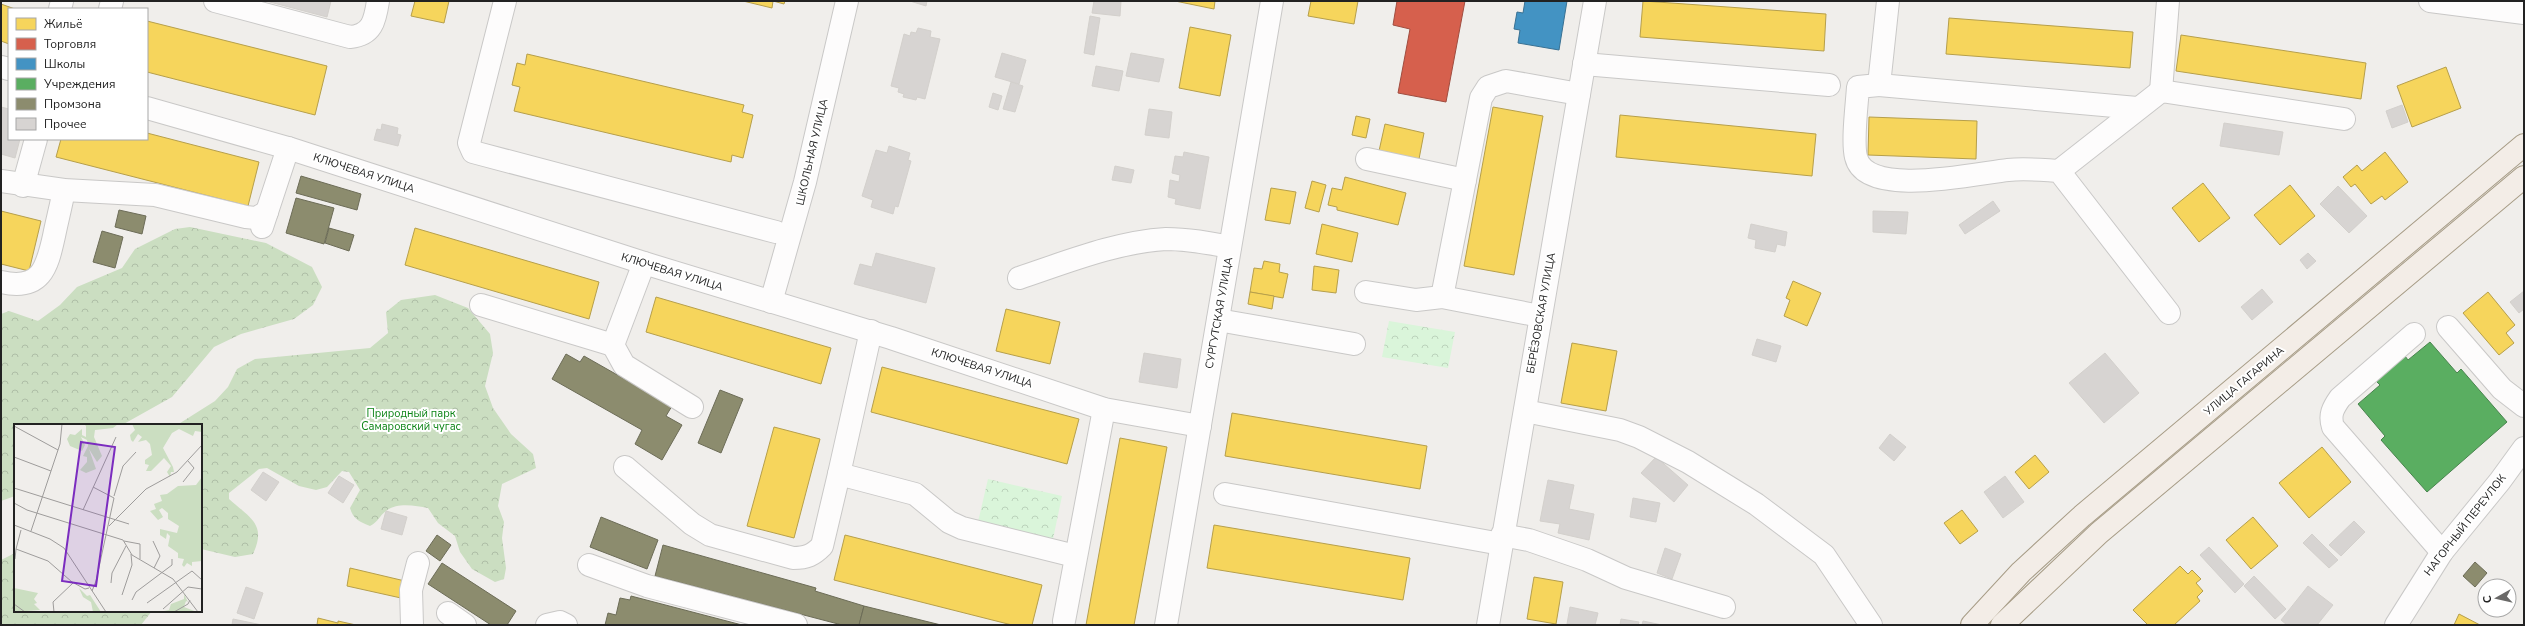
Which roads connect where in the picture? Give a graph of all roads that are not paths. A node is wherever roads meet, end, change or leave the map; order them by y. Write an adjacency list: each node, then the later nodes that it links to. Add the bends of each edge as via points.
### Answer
1 (215, 1): 2 (street, via 350,37 362,36 369,29 376,14)
2 (378, 1)
3 (505, 1): 29 (street, via 469,143 473,152)
4 (847, 1): 36 (street, ШКОЛЬНАЯ УЛИЦА, via 805,182)
5 (1272, 1): 30 (street, СУРГУТСКАЯ УЛИЦА)
6 (1595, 1): 11 (street, БЕРЁЗОВСКАЯ УЛИЦА)
7 (1888, 1): 13 (street)
8 (2168, 1): 14 (street)
9 (2430, 1): 10 (street)
10 (2524, 13)
11 (1584, 64): 12 (street); 15 (street, БЕРЁЗОВСКАЯ УЛИЦА)
12 (1829, 85)
13 (1879, 85): 17 (street); 23 (street, via 1858,87 1856,157 1864,170 1888,178 1930,181 2026,168)
14 (2161, 91): 17 (street); 18 (street)
15 (1579, 94): 25 (street, via 1506,81 1488,88 1481,98); 39 (street, БЕРЁЗОВСКАЯ УЛИЦА)
16 (148, 108): 21 (street, КЛЮЧЕВАЯ УЛИЦА)
17 (2137, 108): 23 (street)
18 (2344, 120)
19 (36, 140): 27 (street)
20 (2524, 145): 69 (main road, УЛИЦА ГАГАРИНА, via 2082,516 2021,572)
21 (288, 148): 28 (street, via 265,220 155,195); 31 (street, КЛЮЧЕВАЯ УЛИЦА)
22 (1367, 159): 25 (street)
23 (2059, 171): 38 (street)
24 (2524, 177): 70 (main road, via 2099,533)
25 (1465, 180): 35 (street)
26 (1, 181): 27 (street)
27 (23, 186): 28 (street)
28 (64, 190): 33 (street, via 48,264 38,277 27,282)
29 (776, 232)
30 (1230, 247): 32 (street, via 1182,240 1142,242 1122,245); 40 (street, СУРГУТСКАЯ УЛИЦА)
31 (644, 263): 36 (street, КЛЮЧЕВАЯ УЛИЦА); 45 (street)
32 (1019, 278)
33 (1, 282)
34 (1366, 292): 35 (street, via 1416,300)
35 (1442, 297): 39 (street)
36 (771, 302): 42 (street, КЛЮЧЕВАЯ УЛИЦА)
37 (481, 306): 45 (street)
38 (2169, 313)
39 (1540, 316): 49 (street, БЕРЁЗОВСКАЯ УЛИЦА)
40 (1218, 320): 44 (street); 50 (street, СУРГУТСКАЯ УЛИЦА)
41 (2448, 326): 46 (street, via 2502,389)
42 (870, 332): 48 (street, КЛЮЧЕВАЯ УЛИЦА); 53 (street)
43 (2414, 334): 56 (street, via 2340,398 2330,418 2333,427)
44 (1354, 344)
45 (613, 345): 47 (street, via 624,365)
46 (2524, 406)
47 (692, 407)
48 (1104, 409): 50 (street, КЛЮЧЕВАЯ УЛИЦА); 57 (street)
49 (1524, 411): 55 (street, БЕРЁЗОВСКАЯ УЛИЦА); 68 (street, via 1620,430 1688,462 1756,504 1824,556)
50 (1200, 426): 66 (street, СУРГУТСКАЯ УЛИЦА)
51 (2522, 457): 56 (street, НАГОРНЫЙ ПЕРЕУЛОК)
52 (625, 467): 53 (street, via 692,524 710,535 794,558 805,558 822,546)
53 (839, 474): 57 (street, via 915,494 949,522 962,528)
54 (1225, 494): 55 (street)
55 (1502, 540): 60 (street, via 1529,540 1587,560 1632,580); 67 (street, БЕРЁЗОВСКАЯ УЛИЦА)
56 (2442, 552): 71 (street, НАГОРНЫЙ ПЕРЕУЛОК)
57 (1075, 556): 61 (street)
58 (418, 563): 62 (street, via 411,590)
59 (589, 565): 65 (street, via 647,586)
60 (1724, 607)
61 (1064, 621)
62 (412, 625)
63 (547, 625): 64 (street, via 560,622)
64 (566, 625)
65 (796, 625)
66 (1166, 625)
67 (1488, 625)
68 (1871, 625)
69 (1972, 625)
70 (2002, 625)
71 (2396, 625)

